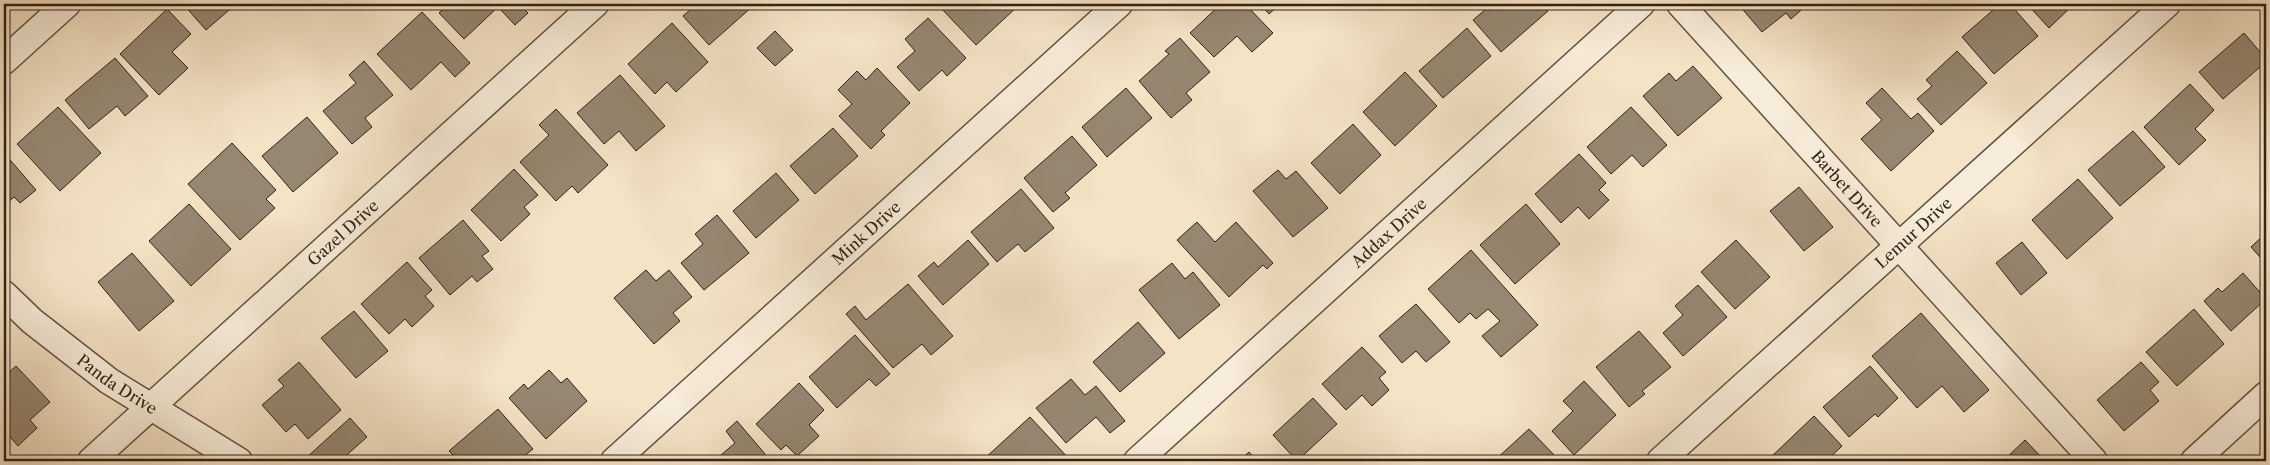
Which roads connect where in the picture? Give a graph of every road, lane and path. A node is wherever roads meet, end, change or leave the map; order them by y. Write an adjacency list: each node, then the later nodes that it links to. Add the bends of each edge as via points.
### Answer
1 (67, 4): 7 (street)
2 (595, 4): 11 (street, Gazel Drive)
3 (1119, 4): 14 (street, Mink Drive)
4 (1642, 4): 15 (street, Addax Drive)
5 (1680, 4): 8 (street, Barbet Drive)
6 (2167, 4): 8 (street, Lemur Drive)
7 (4, 61)
8 (1899, 246): 16 (street, Lemur Drive); 17 (street, Barbet Drive)
9 (4, 294): 11 (street, Panda Drive, via 32,321)
10 (2266, 395): 18 (street)
11 (150, 408): 12 (street, Gazel Drive); 13 (street, Panda Drive)
12 (92, 461)
13 (239, 461)
14 (614, 461)
15 (1137, 461)
16 (1660, 461)
17 (2094, 461)
18 (2194, 461)

